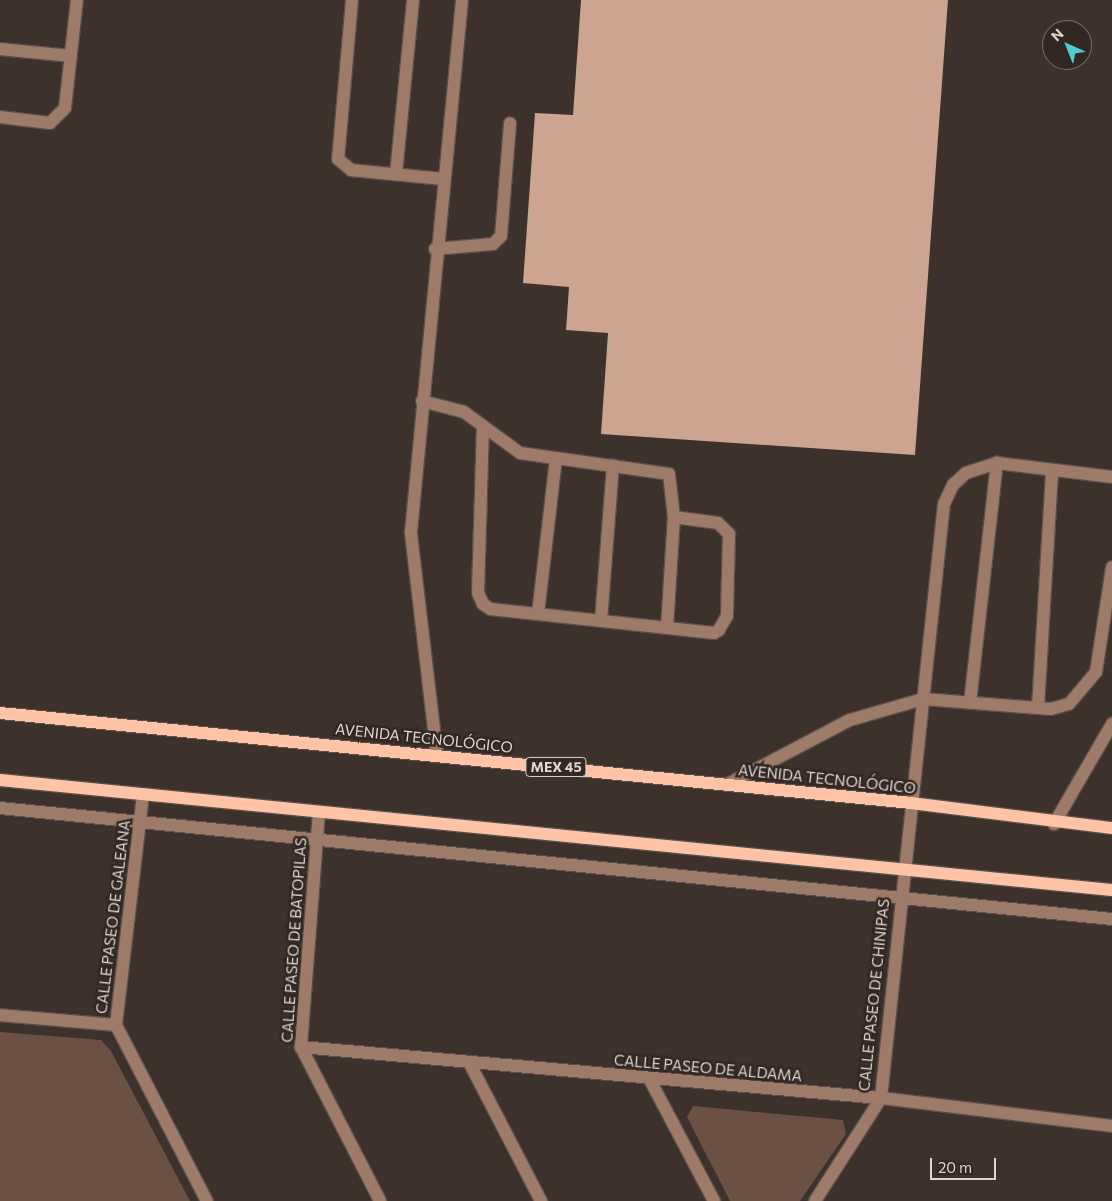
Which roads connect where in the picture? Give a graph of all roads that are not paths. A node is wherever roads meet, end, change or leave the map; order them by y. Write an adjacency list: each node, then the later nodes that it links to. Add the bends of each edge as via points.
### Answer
1 (78, 0): 6 (street)
2 (352, 0): 9 (street, via 338,159 350,170)
3 (413, 0): 9 (street)
4 (462, 0): 10 (street)
5 (0, 49): 6 (street)
6 (71, 56): 7 (street, via 65,108 56,119 50,123)
7 (0, 117)
8 (510, 123): 11 (street, via 498,241)
9 (396, 174): 10 (street)
10 (443, 179): 11 (street)
11 (435, 248): 12 (street)
12 (422, 402): 13 (street, via 456,407); 29 (street, via 411,561 431,676)
13 (483, 427): 14 (street, via 520,453); 21 (street, via 480,600 490,609)
14 (556, 459): 16 (street); 21 (street)
15 (997, 464): 17 (street); 24 (street, CALLE PASEO DE CHINIPAS, via 966,472 953,485 944,504); 25 (street)
16 (613, 466): 19 (street, via 669,474); 22 (street)
17 (1052, 470): 18 (street); 26 (street)
18 (1112, 477)
19 (674, 517): 23 (street); 23 (street, via 718,523 726,529 727,616 714,633)
20 (1112, 567): 26 (street, via 1096,672 1069,704)
21 (538, 614): 22 (street)
22 (601, 621): 23 (street)
23 (667, 628)
24 (922, 699): 25 (street); 31 (street, via 850,720); 33 (street, CALLE PASEO DE CHINIPAS)
25 (970, 702): 26 (street)
26 (1038, 708)
27 (0, 712): 29 (main road, AVENIDA TECNOLÓGICO / MEX 45)
28 (1111, 728): 37 (street)
29 (437, 755): 31 (main road, AVENIDA TECNOLÓGICO / MEX 45)
30 (0, 780): 32 (main road)
31 (726, 784): 33 (main road, AVENIDA TECNOLÓGICO / MEX 45)
32 (143, 795): 35 (main road); 36 (street, CALLE PASEO DE GALEANA)
33 (911, 803): 37 (main road, AVENIDA TECNOLÓGICO / MEX 45); 40 (street, CALLE PASEO DE CHINIPAS)
34 (0, 808): 36 (street)
35 (319, 812): 39 (street, CALLE PASEO DE BATOPILAS); 40 (main road)
36 (140, 823): 39 (street); 45 (street, CALLE PASEO DE GALEANA)
37 (1054, 824): 38 (main road, AVENIDA TECNOLÓGICO / MEX 45)
38 (1112, 828)
39 (317, 839): 42 (street); 46 (street, CALLE PASEO DE BATOPILAS)
40 (903, 871): 41 (main road); 42 (street, CALLE PASEO DE CHINIPAS)
41 (1112, 890)
42 (900, 899): 43 (street); 49 (street, CALLE PASEO DE CHINIPAS)
43 (1112, 919)
44 (0, 1016): 45 (street)
45 (116, 1024): 51 (street, CALLE PASEO DE GALEANA)
46 (301, 1047): 47 (street, CALLE PASEO DE ALDAMA); 52 (street, CALLE PASEO DE BATOPILAS)
47 (469, 1062): 48 (street, CALLE PASEO DE ALDAMA); 53 (street)
48 (650, 1080): 49 (street, CALLE PASEO DE ALDAMA); 54 (street)
49 (881, 1098): 50 (street, CALLE PASEO DE ALDAMA); 55 (street, CALLE PASEO DE CHINIPAS)
50 (1112, 1126)
51 (207, 1201)
52 (380, 1201)
53 (541, 1201)
54 (714, 1201)
55 (815, 1201)

